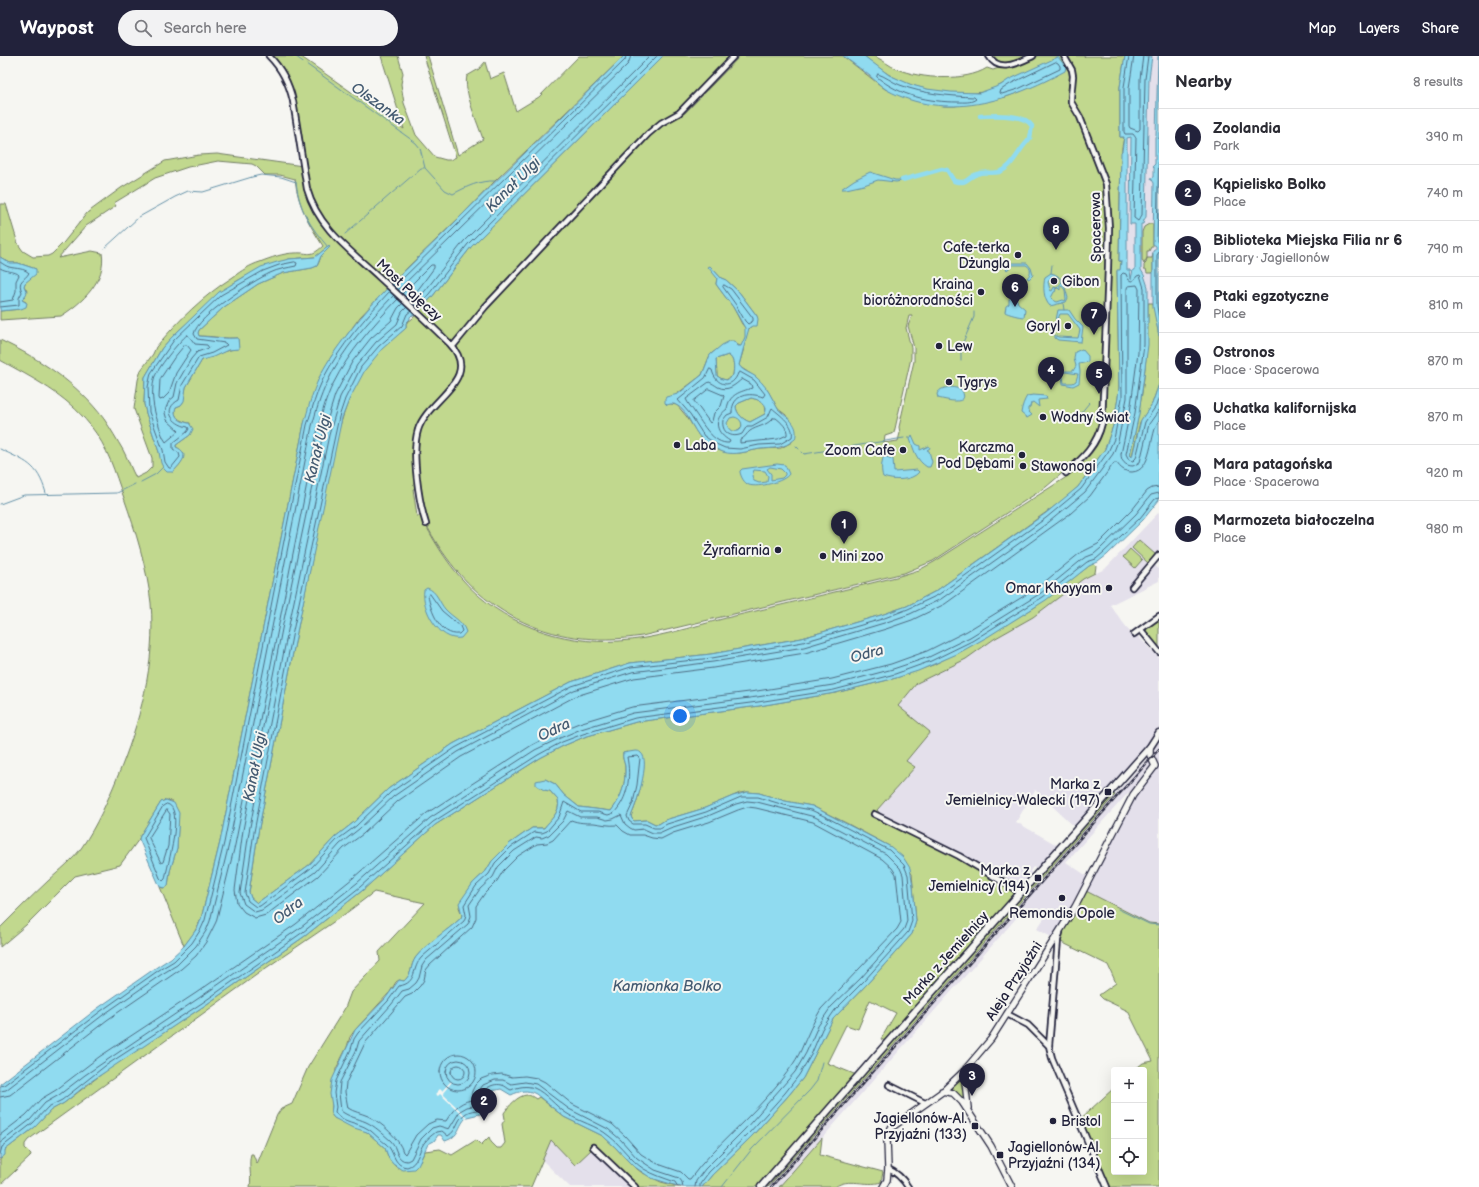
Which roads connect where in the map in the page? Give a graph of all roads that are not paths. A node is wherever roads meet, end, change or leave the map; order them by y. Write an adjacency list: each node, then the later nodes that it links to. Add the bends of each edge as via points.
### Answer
1 (269, 56): 6 (street, Most Pajęczy, via 284,75 292,94 305,183 311,203 326,227)
2 (734, 56): 6 (street, via 679,113 648,134)
3 (989, 56): 4 (street, via 999,65 1007,66)
4 (1033, 56)
5 (1064, 56): 7 (street, Spacerowa, via 1073,76 1071,102 1080,117 1106,184 1109,228 1102,423 1096,440 1087,454)
6 (452, 345): 8 (street, via 460,362 459,377 426,414 415,441)
7 (1066, 473)
8 (426, 524)
9 (1159, 555): 10 (street)
10 (1132, 587)
11 (1159, 616): 12 (street)
12 (1141, 630): 13 (street); 14 (street)
13 (1134, 634)
14 (1159, 652)
15 (1159, 732): 16 (main road, Marka z Jemielnicy)
16 (1150, 747): 17 (street, via 1150,755); 19 (main road, Marka z Jemielnicy)
17 (1157, 767): 20 (street, Aleja Przyjaźni, via 1126,806)
18 (874, 814): 19 (street, via 960,856)
19 (1020, 893): 31 (main road, Marka z Jemielnicy)
20 (1062, 928): 21 (street, Aleja Przyjaźni); 22 (street, via 1058,940)
21 (1007, 1014): 22 (street, via 1028,1025); 23 (street, Aleja Przyjaźni, via 992,1038)
22 (1049, 1046): 35 (street)
23 (962, 1073): 25 (street, Aleja Przyjaźni); 27 (street, via 966,1081)
24 (889, 1084): 26 (street)
25 (942, 1092): 26 (street, Aleja Przyjaźni); 27 (street, via 948,1091 955,1095)
26 (925, 1103): 29 (street, Aleja Przyjaźni, via 890,1130 886,1143)
27 (968, 1110): 34 (street, via 991,1146)
28 (593, 1147): 30 (street)
29 (888, 1169): 32 (street, Aleja Przyjaźni); 33 (street, via 901,1177)
30 (635, 1187)
31 (761, 1187)
32 (883, 1187)
33 (908, 1187)
34 (1012, 1187)
35 (1107, 1187)

